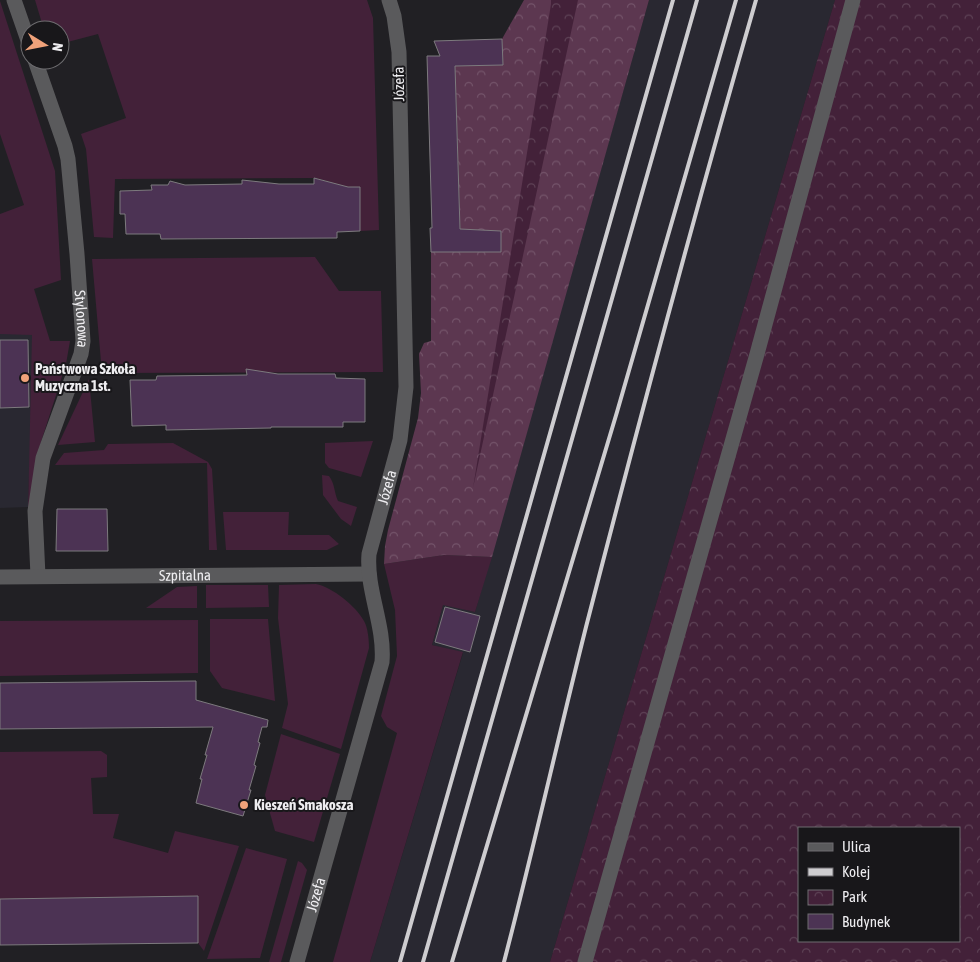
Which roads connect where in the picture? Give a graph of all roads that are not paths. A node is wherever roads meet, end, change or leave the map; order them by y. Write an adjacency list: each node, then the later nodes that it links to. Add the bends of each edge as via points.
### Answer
1 (14, 0): 4 (street)
2 (389, 0): 6 (street, Józefa, via 399,52 406,387 400,440 370,546)
3 (853, 0): 10 (street, via 758,354)
4 (21, 20)
5 (38, 70): 7 (street, Stylonowa, via 68,159 82,341 81,354 44,458 35,511)
6 (369, 574): 7 (street, Szpitalna); 9 (street, Józefa, via 382,638 382,662)
7 (38, 576): 8 (street, Szpitalna)
8 (0, 577)
9 (297, 962)
10 (585, 962)

